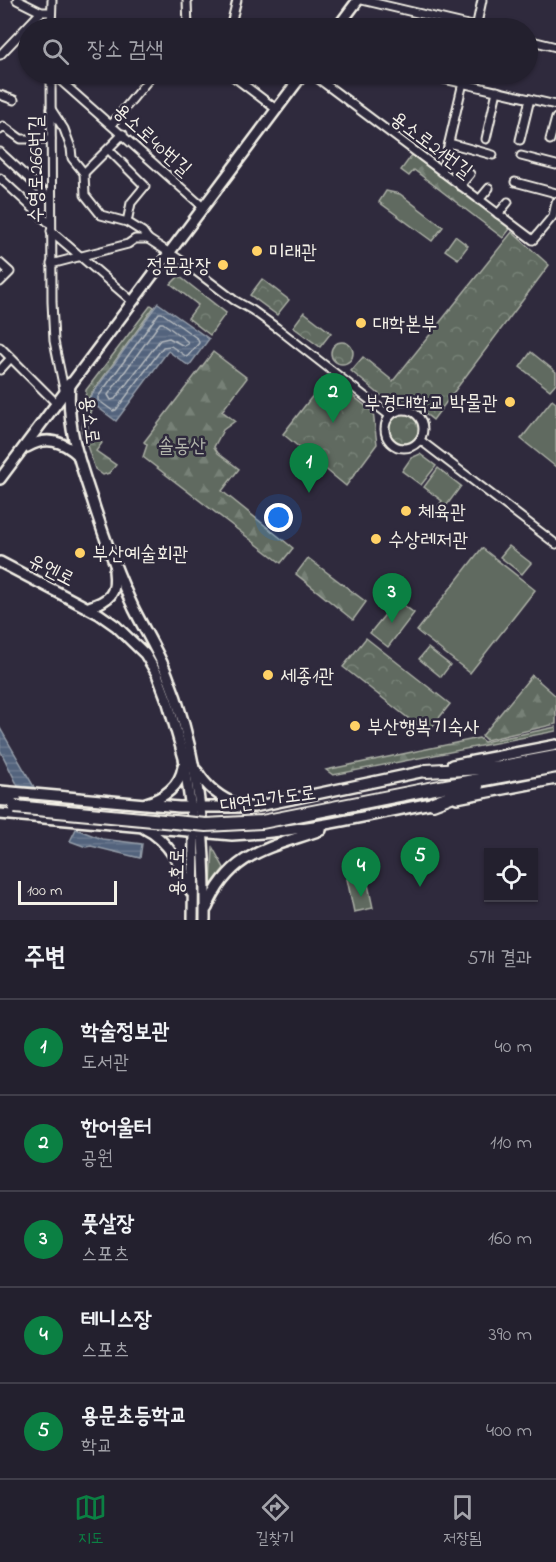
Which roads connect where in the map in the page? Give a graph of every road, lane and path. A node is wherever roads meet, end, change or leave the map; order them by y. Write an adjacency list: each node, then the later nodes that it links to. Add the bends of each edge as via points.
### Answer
1 (17, 0): 7 (street)
2 (52, 0): 8 (street)
3 (187, 0): 11 (street)
4 (237, 0): 12 (street)
5 (360, 0): 13 (main road); 14 (street)
6 (482, 0): 15 (street)
7 (42, 12): 8 (street); 9 (street)
8 (51, 12): 10 (street)
9 (36, 18)
10 (51, 18)
11 (188, 18)
12 (232, 18)
13 (345, 18)
14 (436, 18)
15 (479, 18)
16 (18, 37): 19 (street)
17 (538, 42): 18 (street)
18 (556, 47)
19 (1, 54)
20 (52, 84): 33 (street, 수영로266번길)
21 (64, 84): 36 (street, 용소로40번길)
22 (145, 84): 36 (street)
23 (243, 84): 34 (street)
24 (295, 84): 34 (main road, 용소로)
25 (325, 84): 49 (street, 용소로21번길)
26 (463, 84): 43 (street)
27 (467, 84): 28 (street)
28 (497, 91): 30 (street); 40 (street)
29 (0, 95): 31 (street)
30 (530, 99): 32 (street); 41 (street)
31 (14, 100)
32 (556, 105)
33 (51, 109): 39 (street, 수영로266번길); 50 (street, via 64,129 72,158)
34 (276, 109): 61 (main road, 용소로)
35 (556, 118): 42 (street)
36 (112, 124): 38 (street, 용소로40번길)
37 (0, 130): 39 (street, via 3,126 21,139)
38 (123, 134): 44 (street); 61 (street, 용소로40번길)
39 (51, 139): 57 (street, 수영로266번길)
40 (486, 139)
41 (520, 140)
42 (550, 140)
43 (449, 143): 46 (street); 49 (street)
44 (109, 150): 50 (street); 64 (street, via 145,186 131,203)
45 (0, 152): 57 (street)
46 (493, 155)
47 (521, 156): 48 (street)
48 (556, 165)
49 (442, 172): 54 (street, 용소로21번길)
50 (84, 173): 64 (street, via 85,195 101,215)
51 (470, 174): 54 (street)
52 (0, 178): 65 (street)
53 (515, 182): 56 (street)
54 (460, 186): 58 (street, 용소로21번길)
55 (489, 188): 58 (street)
56 (556, 193)
57 (51, 199): 65 (street, 수영로266번길)
58 (479, 200): 62 (street, 용소로21번길)
59 (508, 202): 62 (street)
60 (556, 202): 63 (street)
61 (203, 207): 67 (main road, 용소로)
62 (498, 214): 63 (street, 용소로21번길, via 533,240)
63 (554, 215)
64 (127, 222): 66 (street)
65 (51, 228): 68 (street); 70 (street, 수영로266번길)
66 (148, 239): 67 (street); 68 (street, via 135,239)
67 (168, 253): 72 (main road, 용소로); 79 (street, via 252,310)
68 (81, 257): 70 (street); 72 (street)
69 (0, 263): 71 (street, via 10,272)
70 (51, 264): 77 (street, 수영로266번길, via 54,341)
71 (0, 282)
72 (132, 301): 76 (main road, 용소로)
73 (0, 348): 74 (street)
74 (10, 359): 75 (street); 78 (street)
75 (0, 370)
76 (70, 383): 77 (main road); 82 (main road, 용소로, via 69,414)
77 (65, 394): 78 (main road)
78 (57, 404): 81 (main road)
79 (390, 416): 80 (street, via 405,410 417,415 423,424); 80 (street, via 386,430 393,443 407,447)
80 (420, 440): 84 (street)
81 (23, 450): 82 (main road, via 46,440 68,446); 83 (main road)
82 (78, 455): 86 (main road, 용소로)
83 (0, 479)
84 (556, 544)
85 (0, 562): 87 (main road, 유엔로)
86 (113, 563): 87 (main road, via 113,592 103,602); 92 (main road, 용소로, via 167,674)
87 (89, 607): 88 (main road, 유엔로, via 145,654)
88 (156, 674): 91 (main road, 용소로)
89 (556, 745): 97 (main road)
90 (556, 755): 93 (highway)
91 (184, 758): 102 (main road, via 182,776 175,786); 105 (main road, 용소로)
92 (194, 764): 104 (main road, via 218,794 238,805); 105 (main road, 용소로)
93 (539, 765): 94 (highway); 95 (highway)
94 (556, 767)
95 (502, 771): 97 (highway, 대연고가도로); 101 (highway)
96 (556, 779): 101 (main road)
97 (427, 780): 100 (highway, 대연고가도로, via 261,814 207,818); 104 (main road)
98 (0, 791): 102 (main road)
99 (0, 799): 100 (highway, 대연고가도로)
100 (15, 803): 103 (highway, 대연고가도로)
101 (433, 803): 107 (main road)
102 (143, 804): 105 (main road)
103 (0, 806)
104 (254, 807): 105 (main road)
105 (196, 808): 109 (main road, 용소로)
106 (0, 814): 108 (main road)
107 (340, 823): 109 (main road, via 262,834 232,835); 113 (main road, via 241,861 222,879)
108 (140, 827): 109 (main road); 111 (main road, via 152,832)
109 (198, 829): 110 (main road, 용호로); 113 (main road, 용호로)
110 (195, 847): 111 (main road); 112 (main road, 용호로)
111 (179, 866): 112 (main road, via 190,889)
112 (193, 909): 114 (main road, 용호로)
113 (205, 916)
114 (193, 920)

